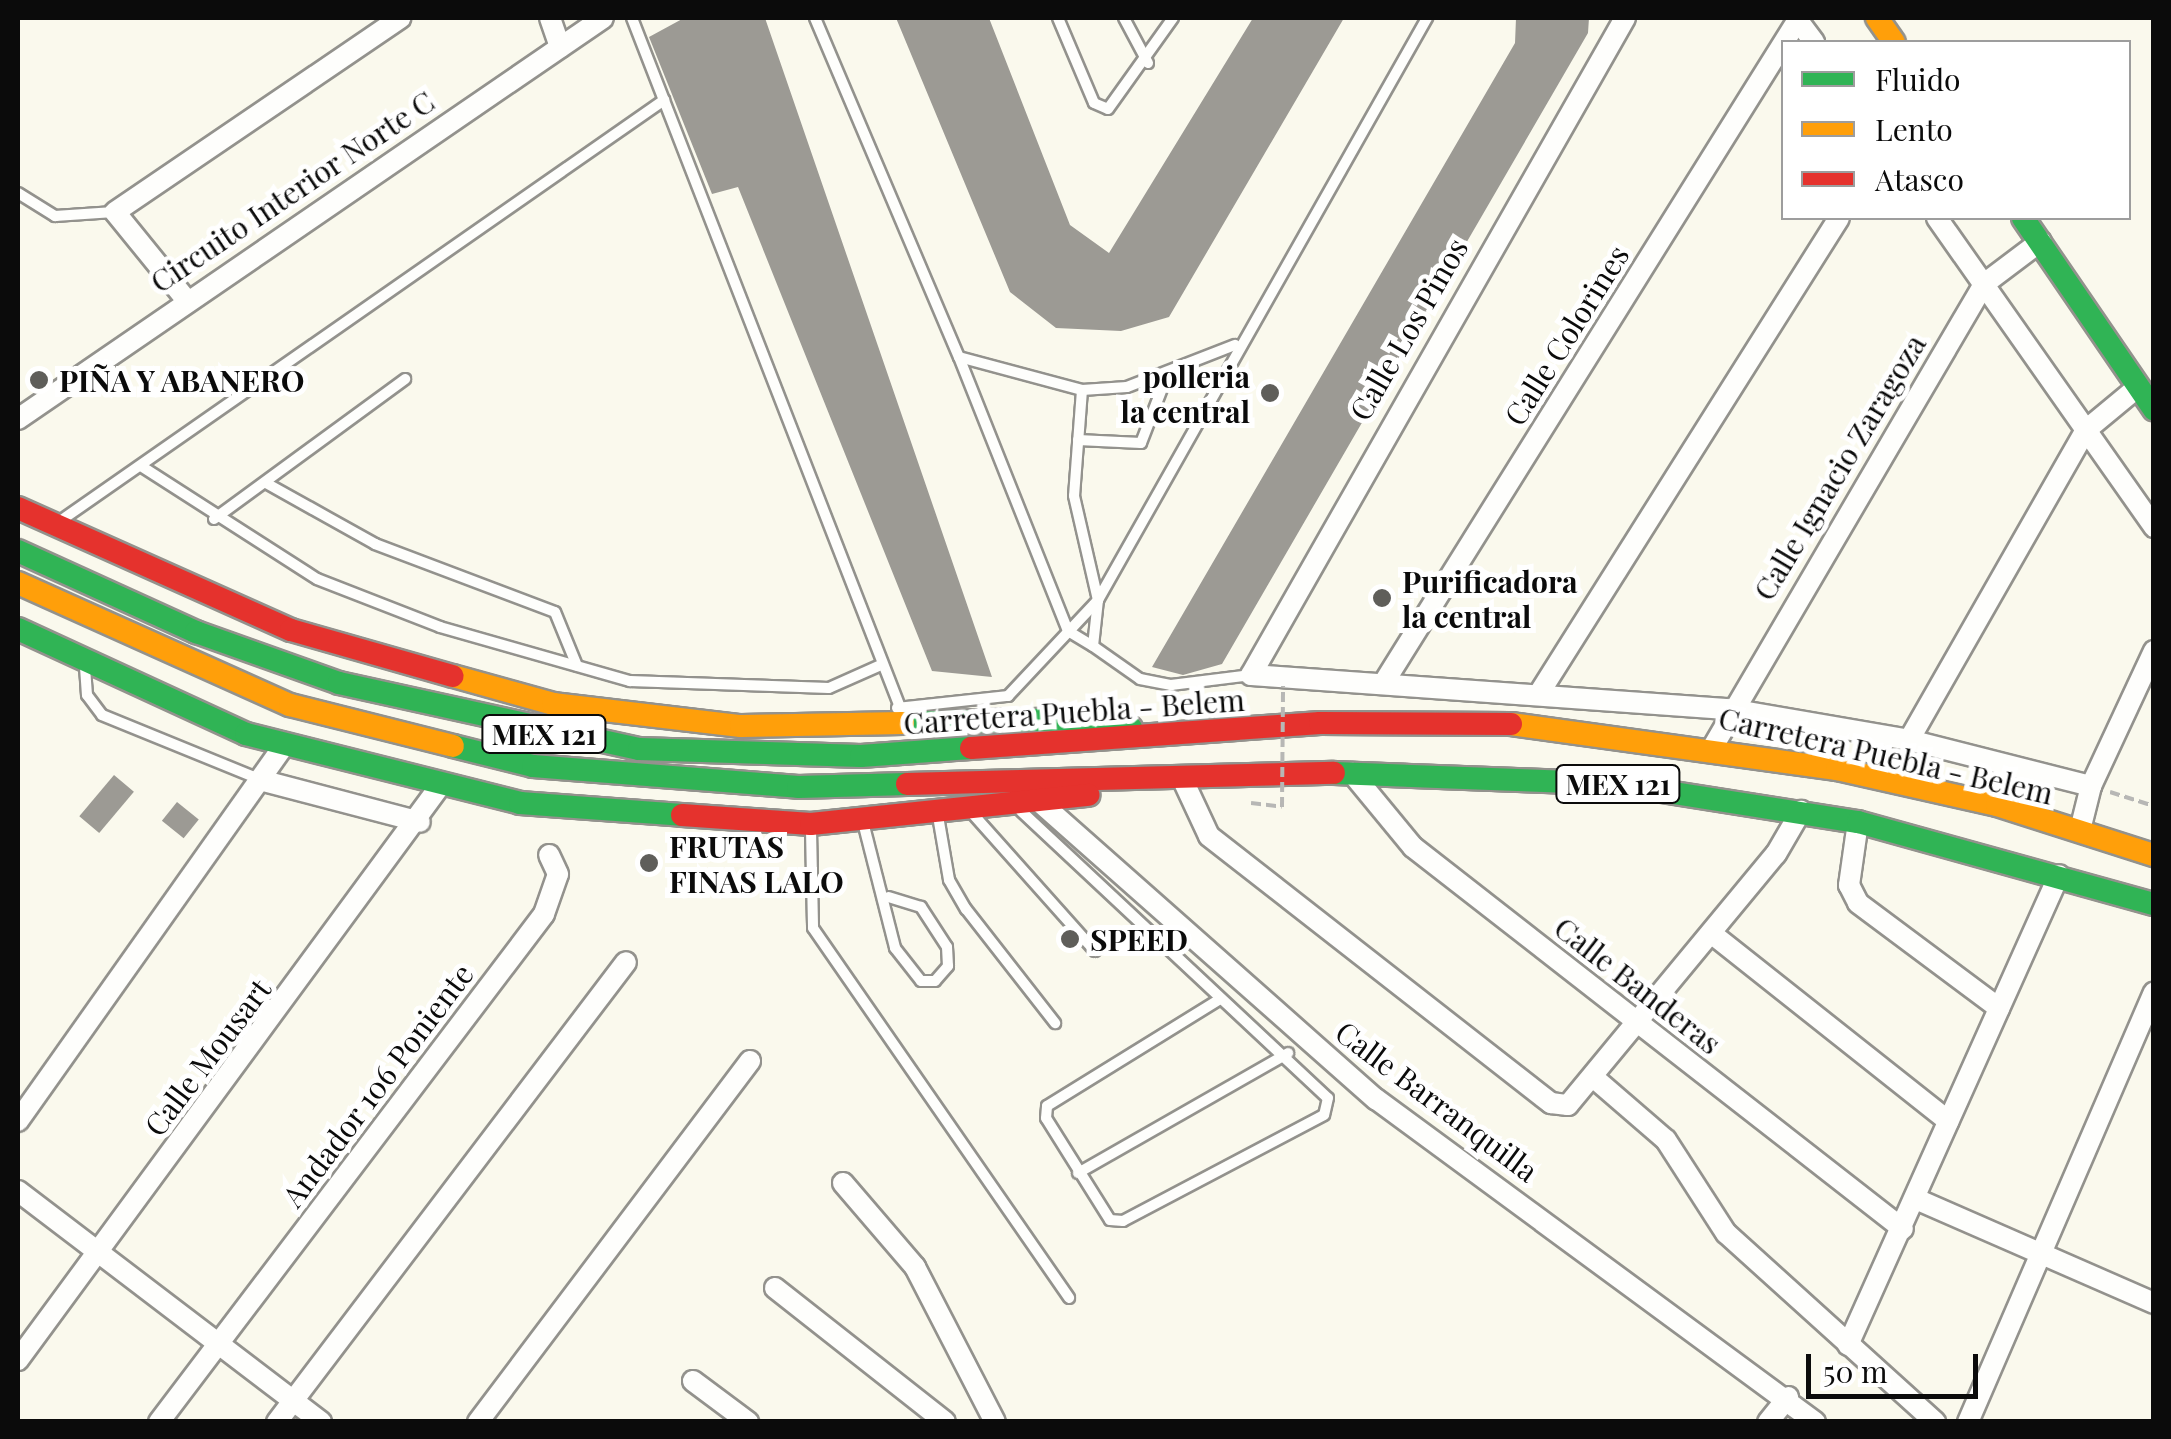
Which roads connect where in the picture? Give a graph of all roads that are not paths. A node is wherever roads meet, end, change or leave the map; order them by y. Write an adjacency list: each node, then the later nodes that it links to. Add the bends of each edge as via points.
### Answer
1 (400, 18): 21 (street)
2 (550, 18): 17 (street)
3 (603, 18): 17 (street, Circuito Interior Norte C)
4 (632, 18): 19 (lane)
5 (814, 18): 29 (lane)
6 (1058, 18): 18 (lane, via 1101,108 1121,102)
7 (1124, 18): 18 (lane)
8 (1173, 18): 18 (lane)
9 (1427, 18): 28 (lane, via 1418,46)
10 (1626, 18): 54 (street, Calle Los Pinos)
11 (1798, 18): 13 (street, Calle Colorines); 14 (street)
12 (1877, 18): 15 (main road)
13 (1784, 40)
14 (1813, 40)
15 (1893, 40)
16 (1781, 45): 56 (street, Calle Colorines)
17 (560, 47): 27 (street, Circuito Interior Norte C)
18 (1148, 63)
19 (664, 100): 38 (lane); 52 (lane)
20 (18, 193): 21 (lane, via 55,216)
21 (116, 212): 27 (street)
22 (1838, 220): 57 (street)
23 (1938, 220): 26 (street)
24 (2025, 220): 25 (main road)
25 (2041, 241): 26 (street, Calle Ignacio Zaragoza); 32 (main road)
26 (1984, 284): 36 (street); 60 (street, Calle Ignacio Zaragoza)
27 (184, 297): 35 (street, Circuito Interior Norte C)
28 (1236, 345): 30 (lane); 46 (lane, via 1160,501)
29 (959, 358): 33 (lane); 48 (lane)
30 (1168, 373): 33 (lane); 37 (lane, via 1141,443)
31 (405, 379): 39 (lane)
32 (2138, 387): 34 (main road); 36 (street)
33 (1082, 390): 37 (lane)
34 (2154, 409)
35 (18, 419)
36 (2086, 430): 43 (street); 65 (street)
37 (1078, 440): 46 (lane, via 1074,496)
38 (141, 466): 41 (lane); 42 (lane)
39 (266, 483): 41 (lane); 53 (lane, via 375,544 555,612)
40 (18, 508): 42 (main road)
41 (214, 519): 53 (lane, via 317,579)
42 (54, 525): 44 (main road); 61 (main road, via 290,630 430,676)
43 (2154, 527)
44 (18, 550): 63 (main road, Carretera Puebla - Belem / MEX 121, via 274,661 538,733 740,754)
45 (18, 583): 70 (main road, Carretera Puebla - Belem / MEX 121, via 290,705 533,766 798,787)
46 (1098, 600): 48 (lane); 49 (lane)
47 (18, 629): 51 (main road)
48 (1068, 631): 49 (lane); 59 (lane, via 1008,696)
49 (1093, 646): 54 (lane, via 1140,679 1171,685)
50 (2154, 651): 72 (street)
51 (84, 661): 66 (main road); 71 (lane, via 87,695 102,716)
52 (882, 665): 55 (lane, via 830,688); 59 (lane)
53 (577, 666): 55 (lane)
54 (1251, 675): 56 (street)
55 (630, 681): 61 (lane)
56 (1383, 684): 57 (street)
57 (1540, 692): 58 (street)
58 (1638, 701): 60 (street); 64 (street)
59 (900, 707): 62 (lane)
60 (1730, 710): 65 (street); 67 (street, Calle Ignacio Zaragoza)
61 (644, 716): 62 (main road)
62 (835, 726): 63 (main road, via 1085,720)
63 (1164, 736): 64 (main road, Carretera Puebla - Belem / MEX 121, via 1320,722 1532,724)
64 (1636, 737): 67 (main road, Carretera Puebla - Belem / MEX 121)
65 (1909, 740): 72 (street)
66 (284, 745): 71 (street); 73 (main road)
67 (1714, 745): 83 (main road, Carretera Puebla - Belem / MEX 121)
68 (1352, 773): 69 (main road, Carretera Puebla - Belem / MEX 121); 76 (main road, Carretera Puebla - Belem / MEX 121, via 1618,784); 96 (street, Calle Banderas, via 1412,847)
69 (1182, 778): 70 (main road, Carretera Puebla - Belem / MEX 121); 99 (street, via 1209,836 1551,1104 1568,1106)
70 (1141, 780): 74 (main road)
71 (264, 781): 80 (street); 100 (street)
72 (2091, 786): 83 (street)
73 (439, 787): 80 (street, Calle Mousart); 82 (main road, via 596,814)
74 (1042, 804): 75 (main road); 116 (street, Calle Barranquilla, via 1376,1099)
75 (1016, 807): 77 (main road); 93 (lane)
76 (1801, 811): 81 (main road, Carretera Puebla - Belem / MEX 121); 89 (street)
77 (972, 812): 78 (main road); 90 (lane)
78 (938, 815): 79 (main road); 95 (lane, via 950,880 966,909)
79 (862, 820): 82 (main road); 87 (lane)
80 (420, 822): 108 (street, Calle Mousart)
81 (1858, 822): 86 (main road, Carretera Puebla - Belem / MEX 121); 94 (street, via 1848,885 1858,903)
82 (812, 824): 110 (lane, via 813,928)
83 (2080, 830): 84 (main road, Carretera Puebla - Belem / MEX 121)
84 (2154, 854)
85 (549, 855): 112 (street, Andador 106 Poniente, via 558,874 544,914)
86 (2059, 875): 88 (main road, Carretera Puebla - Belem / MEX 121); 94 (street)
87 (888, 896): 87 (lane, via 895,948 920,981 934,981 948,966 947,947 921,908)
88 (2154, 904)
89 (1711, 933): 96 (street); 101 (street)
90 (1096, 951)
91 (626, 962): 117 (street)
92 (2154, 994): 107 (street)
93 (1220, 999): 97 (lane); 102 (lane, via 1048,1106)
94 (1999, 1008): 101 (street)
95 (1054, 1023)
96 (1639, 1023): 99 (street); 106 (street, Calle Banderas)
97 (1288, 1053): 102 (lane); 102 (lane, via 1328,1098 1324,1115 1123,1221 1110,1220)
98 (750, 1061): 121 (street)
99 (1593, 1077): 113 (street, via 1666,1140 1726,1233)
100 (18, 1121)
101 (1948, 1121): 105 (street)
102 (1078, 1173)
103 (843, 1182): 124 (street, via 915,1267)
104 (18, 1191): 108 (street)
105 (1916, 1199): 106 (street); 107 (street)
106 (1902, 1228): 113 (street)
107 (2041, 1253): 111 (street); 128 (street)
108 (97, 1254): 112 (street); 114 (street, Calle Mousart)
109 (775, 1288): 123 (street)
110 (1069, 1298)
111 (2154, 1303)
112 (218, 1344): 117 (street); 118 (street, Andador 106 Poniente)
113 (1848, 1346): 127 (street)
114 (18, 1360)
115 (693, 1381): 122 (street)
116 (1788, 1398): 125 (street); 126 (street, Calle Barranquilla)
117 (293, 1400): 119 (street); 120 (street)
118 (159, 1422)
119 (277, 1422)
120 (322, 1422)
121 (478, 1422)
122 (748, 1422)
123 (945, 1422)
124 (995, 1422)
125 (1768, 1422)
126 (1814, 1422)
127 (1935, 1422)
128 (1968, 1422)

